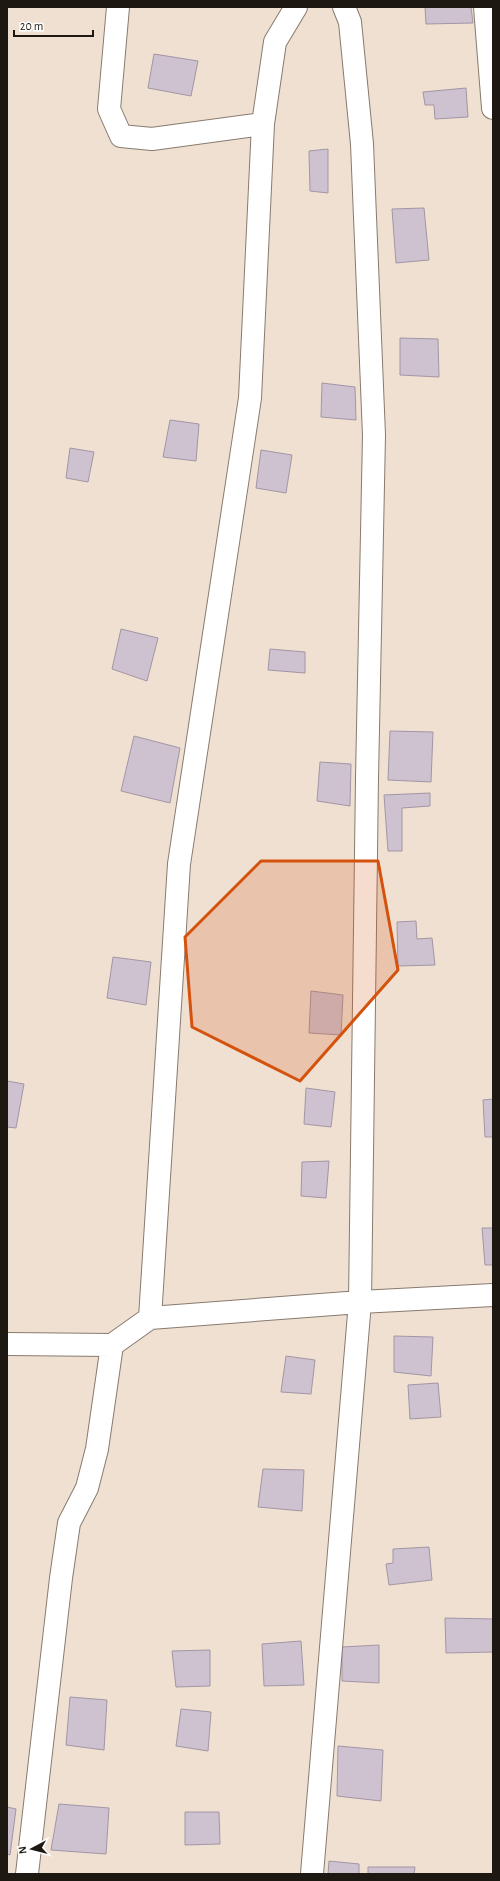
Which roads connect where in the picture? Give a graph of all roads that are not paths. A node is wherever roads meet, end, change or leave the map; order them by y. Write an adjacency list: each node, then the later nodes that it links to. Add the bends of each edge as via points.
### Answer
1 (118, 7): 6 (street, via 109,109 121,136 152,139)
2 (296, 7): 6 (street, via 275,42)
3 (344, 7): 8 (street, via 350,22 362,144 374,436)
4 (485, 7): 5 (street)
5 (493, 108)
6 (263, 124): 9 (street, via 250,398 178,864)
7 (493, 1295): 8 (street)
8 (360, 1302): 9 (street); 13 (street)
9 (150, 1318): 11 (street)
10 (7, 1344): 11 (street)
11 (112, 1345): 12 (street, via 97,1449 87,1488 70,1523 61,1578)
12 (27, 1874)
13 (312, 1874)

